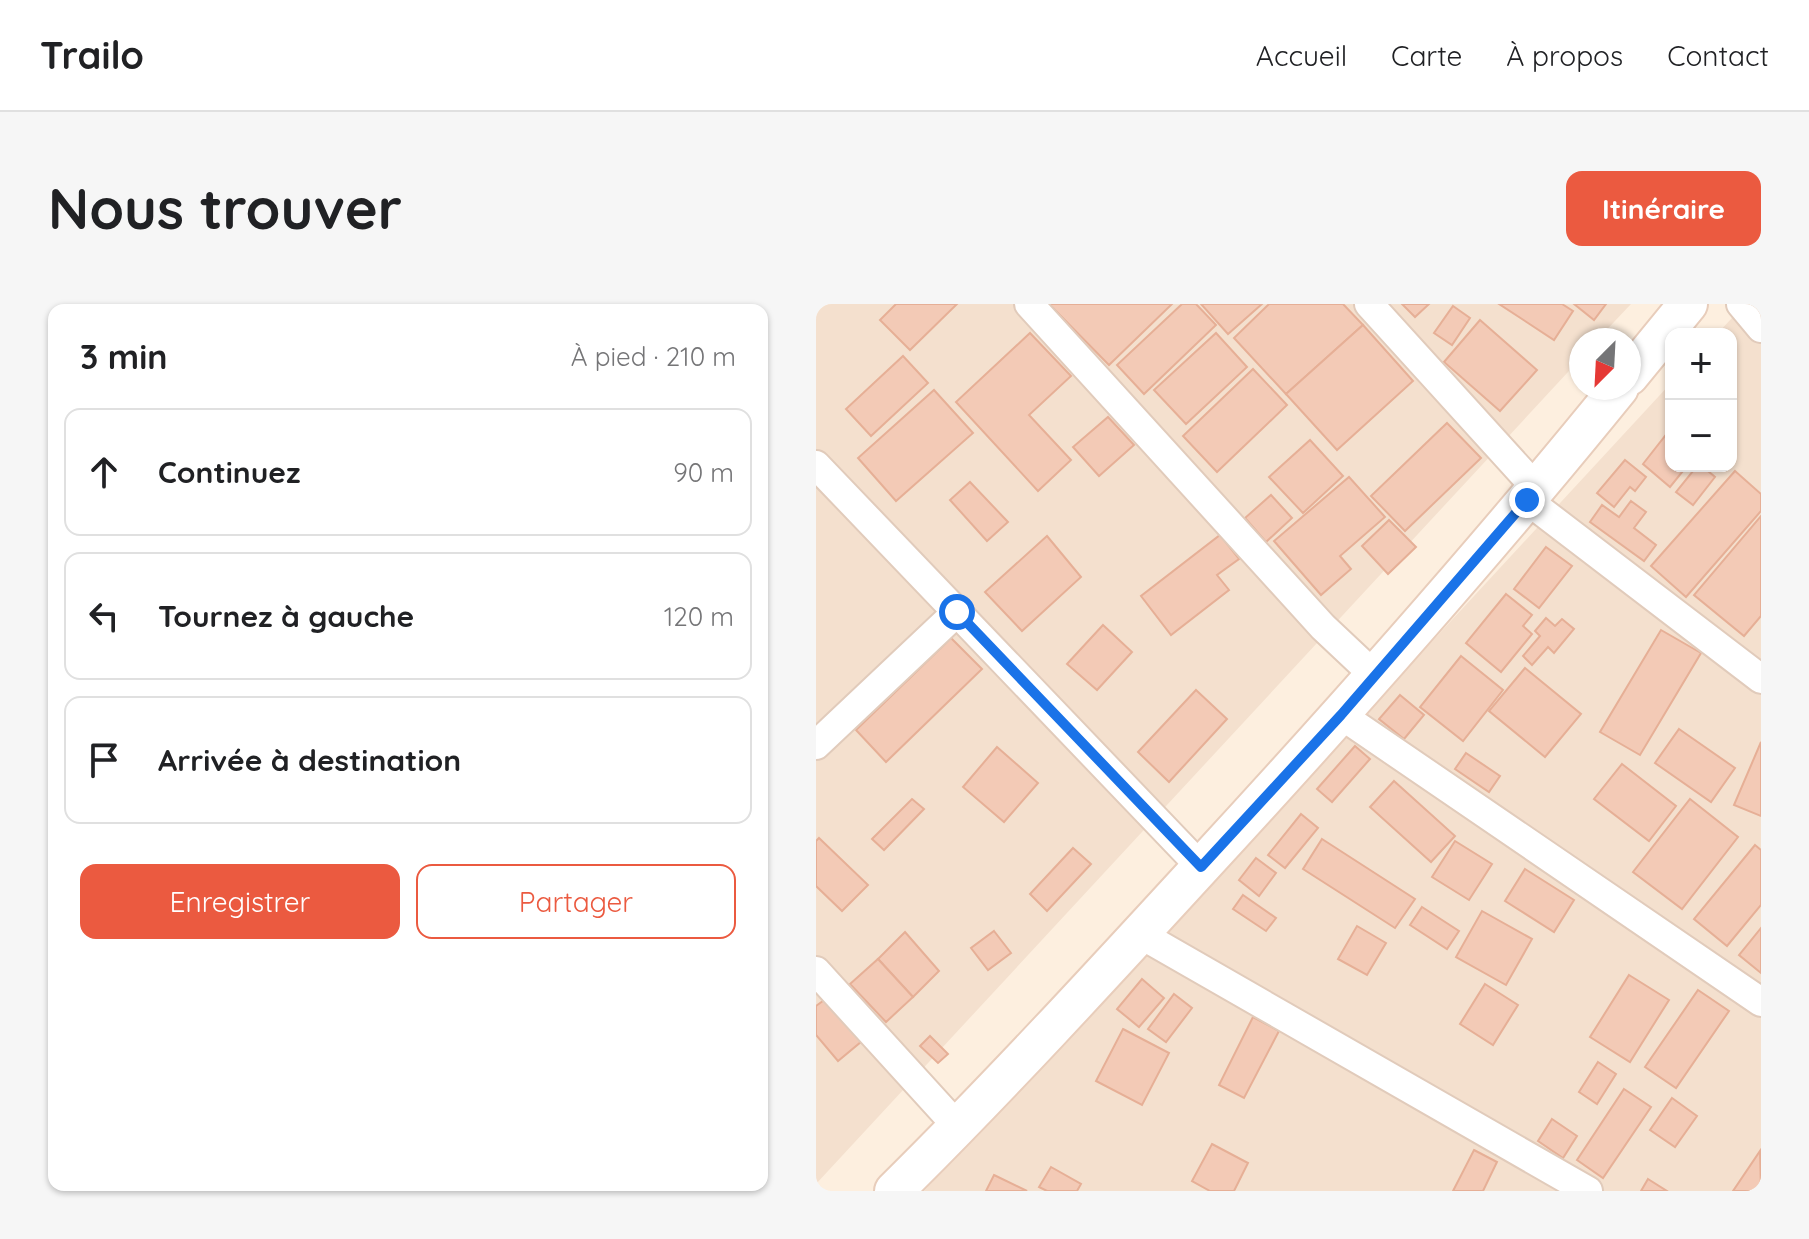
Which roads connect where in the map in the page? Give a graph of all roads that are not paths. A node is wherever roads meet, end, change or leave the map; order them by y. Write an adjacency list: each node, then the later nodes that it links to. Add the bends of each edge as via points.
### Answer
1 (1029, 304): 11 (street, via 1323,627)
2 (1369, 304): 9 (street)
3 (1688, 304): 6 (street)
4 (1741, 304): 5 (street)
5 (1761, 328)
6 (1641, 361)
7 (1609, 400): 9 (street)
8 (816, 465): 10 (street)
9 (1532, 495): 11 (street); 12 (street)
10 (957, 612): 14 (street); 15 (street)
11 (1374, 675): 13 (street)
12 (1761, 679)
13 (1341, 715): 15 (street); 18 (street)
14 (816, 745)
15 (1201, 867): 16 (street)
16 (1140, 934): 19 (street); 21 (street)
17 (816, 971): 19 (street)
18 (1761, 1002)
19 (958, 1127): 20 (street)
20 (894, 1191)
21 (1588, 1191)

